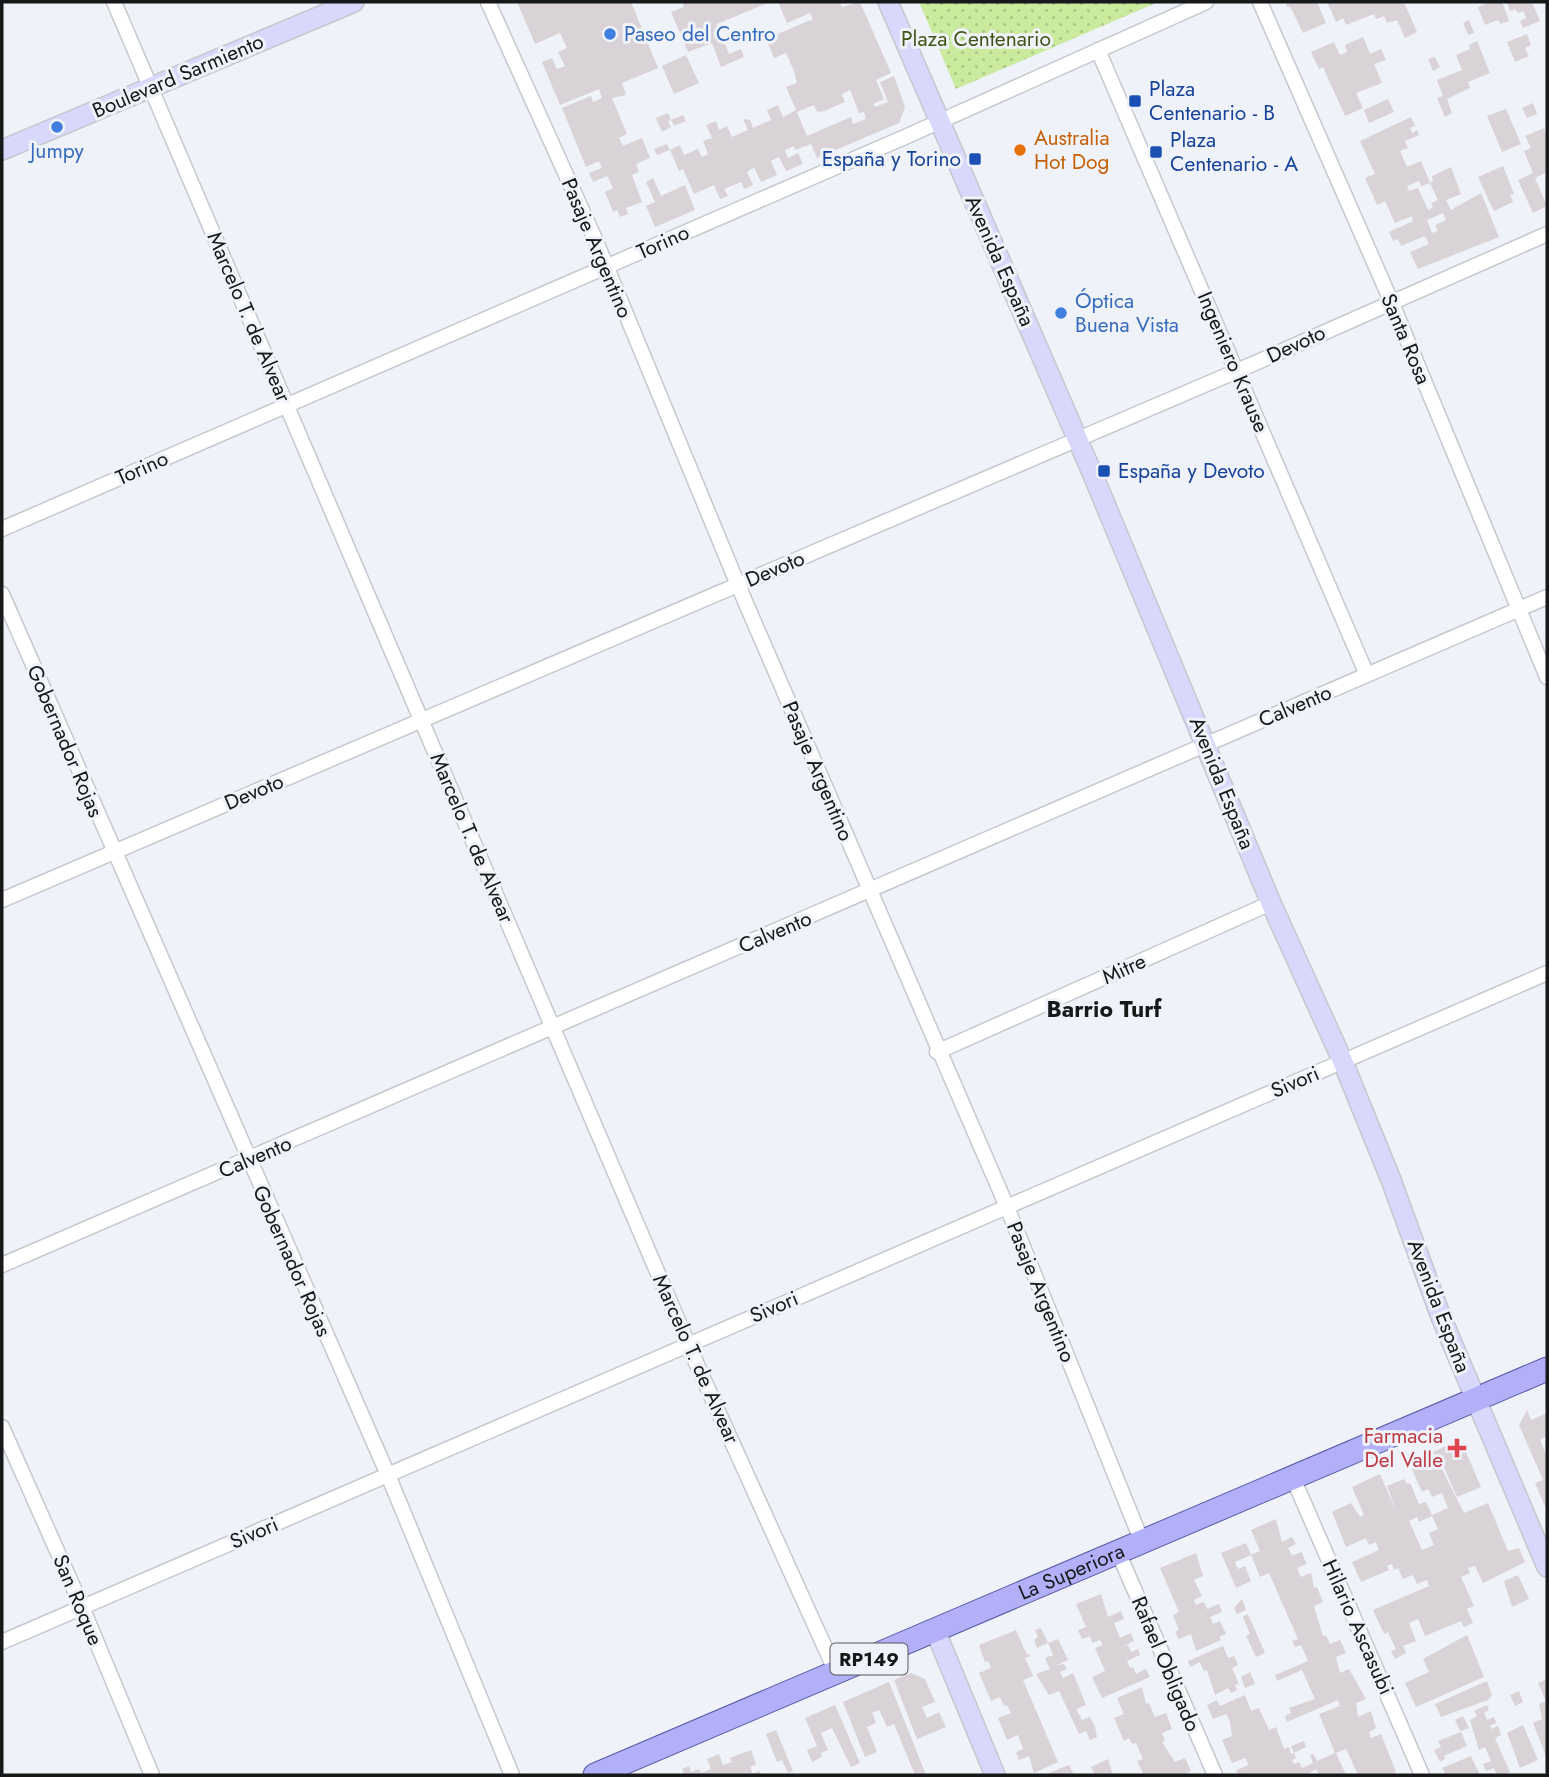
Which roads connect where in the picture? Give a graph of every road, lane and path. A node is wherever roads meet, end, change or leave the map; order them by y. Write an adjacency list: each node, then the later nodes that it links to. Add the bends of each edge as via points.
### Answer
1 (114, 2): 8 (street, Marcelo T. de Alvear)
2 (354, 2): 8 (street, Boulevard Sarmiento)
3 (488, 2): 12 (street, Pasaje Argentino)
4 (888, 2): 9 (street, Avenida España)
5 (1206, 2): 7 (street, Torino)
6 (1260, 2): 13 (street, Santa Rosa)
7 (1098, 50): 9 (street, Torino); 14 (street, Ingeniero Krause)
8 (151, 87): 10 (street, Boulevard Sarmiento); 15 (street, Marcelo T. de Alvear)
9 (939, 122): 12 (street, Torino); 16 (street, Avenida España)
10 (2, 150)
11 (1547, 234): 13 (street, Devoto)
12 (606, 267): 15 (street, Torino); 18 (street, Pasaje Argentino)
13 (1391, 301): 14 (street, Devoto); 21 (street, Santa Rosa)
14 (1237, 371): 16 (street, Devoto); 22 (street, Ingeniero Krause)
15 (286, 405): 17 (street, Torino); 24 (street, Marcelo T. de Alvear)
16 (1078, 439): 18 (street, Devoto); 25 (street, Avenida España)
17 (2, 529)
18 (738, 585): 24 (street, Devoto); 27 (street, Pasaje Argentino)
19 (2, 594): 26 (street, Gobernador Rojas)
20 (1547, 597): 21 (street, Calvento)
21 (1518, 609): 22 (street, Calvento); 23 (street, Santa Rosa)
22 (1367, 675): 25 (street, Calvento)
23 (1547, 677)
24 (421, 721): 26 (street, Devoto); 31 (street, Marcelo T. de Alvear)
25 (1206, 744): 27 (street, Calvento); 29 (street, Avenida España)
26 (113, 853): 28 (street, Devoto); 34 (street, Gobernador Rojas)
27 (870, 891): 31 (street, Calvento); 32 (street, Pasaje Argentino)
28 (2, 900)
29 (1271, 903): 32 (street, Mitre); 33 (street, Avenida España)
30 (1547, 973): 33 (street, Sivori)
31 (552, 1027): 34 (street, Calvento); 37 (street, Marcelo T. de Alvear)
32 (937, 1052): 35 (street, Pasaje Argentino)
33 (1343, 1062): 35 (street, Sivori); 39 (street, Avenida España)
34 (248, 1161): 36 (street, Calvento); 41 (street, Gobernador Rojas)
35 (1007, 1207): 37 (street, Sivori); 43 (street, Pasaje Argentino)
36 (2, 1265)
37 (689, 1345): 41 (street, Sivori); 49 (street, Marcelo T. de Alvear)
38 (1547, 1369): 39 (main road, La Superiora / RP149)
39 (1476, 1400): 42 (main road, La Superiora / RP149); 45 (street, Avenida España)
40 (2, 1427): 46 (street, San Roque)
41 (388, 1475): 46 (street, Sivori); 51 (street, Gobernador Rojas)
42 (1293, 1478): 43 (main road, La Superiora / RP149); 55 (street, Hilario Ascasubi)
43 (1143, 1542): 44 (main road, La Superiora / RP149)
44 (1118, 1552): 47 (main road, La Superiora / RP149); 54 (street, Rafael Obligado)
45 (1547, 1567)
46 (82, 1607): 48 (street, Sivori); 50 (street, San Roque)
47 (935, 1630): 49 (main road, La Superiora / RP149); 53 (street)
48 (2, 1642)
49 (836, 1672): 52 (main road, La Superiora / RP149)
50 (152, 1775)
51 (512, 1775)
52 (595, 1775)
53 (995, 1775)
54 (1215, 1775)
55 (1422, 1775)

